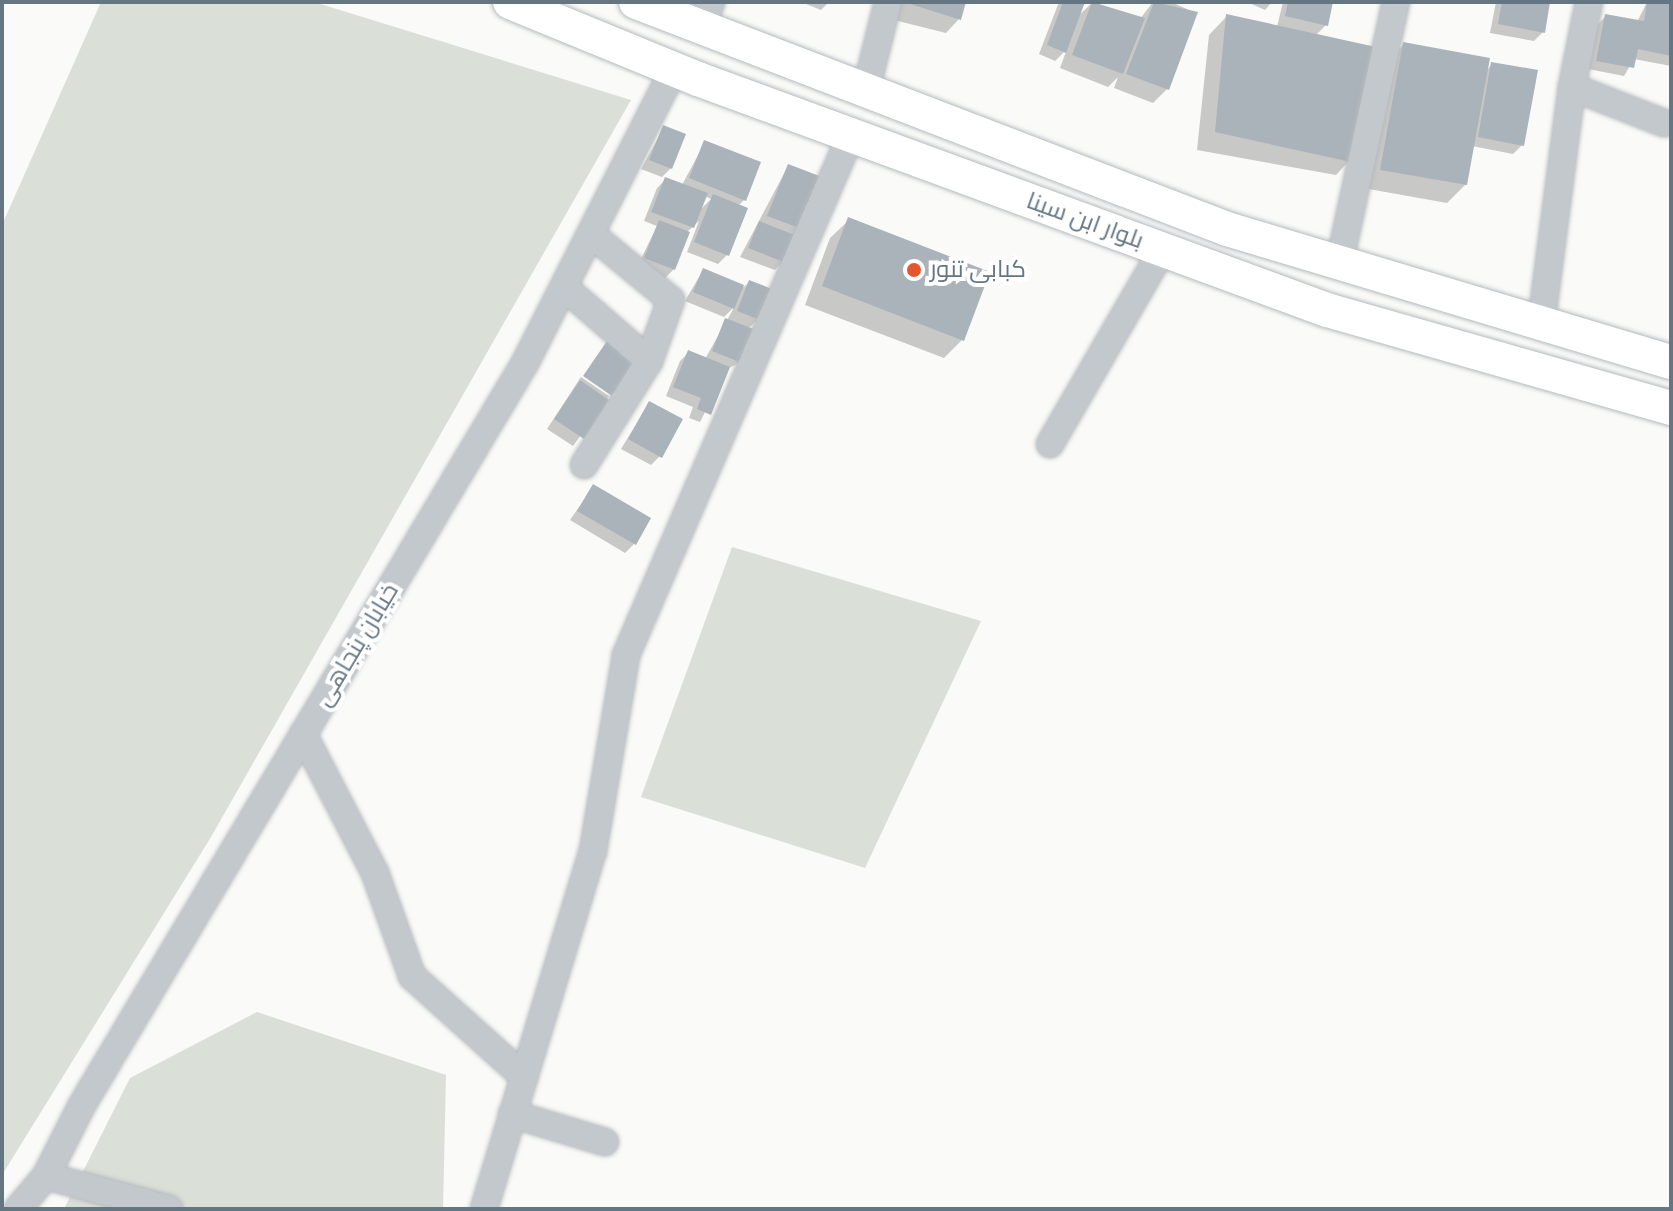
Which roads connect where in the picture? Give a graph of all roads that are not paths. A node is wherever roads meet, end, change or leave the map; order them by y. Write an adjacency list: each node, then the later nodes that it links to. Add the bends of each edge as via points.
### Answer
1 (510, 2): 7 (main road, بلوار ابن سینا)
2 (636, 2): 6 (main road, بلوار ابن سینا)
3 (888, 2): 9 (street)
4 (1396, 2): 14 (street)
5 (1589, 2): 8 (street)
6 (706, 15): 9 (main road, بلوار ابن سینا)
7 (674, 69): 11 (main road, بلوار ابن سینا); 12 (street, خیابان پنجاهی)
8 (1572, 87): 10 (street); 16 (street)
9 (866, 90): 14 (main road, بلوار ابن سینا, via 1227,229)
10 (1664, 123)
11 (851, 135): 13 (main road, بلوار ابن سینا); 23 (street, via 626,655 593,851)
12 (591, 234): 15 (street, خیابان پنجاهی); 17 (street, via 671,300)
13 (1163, 249): 19 (main road, بلوار ابن سینا, via 1327,310); 20 (street)
14 (1339, 265): 16 (main road, بلوار ابن سینا)
15 (564, 287): 17 (street); 22 (street, خیابان پنجاهی, via 525,363)
16 (1541, 325): 18 (main road, بلوار ابن سینا)
17 (649, 361): 21 (street)
18 (1671, 362)
19 (1671, 408)
20 (1050, 444)
21 (584, 465)
22 (303, 734): 23 (street, via 375,873 412,976); 26 (street, خیابان پنجاهی, via 82,1105)
23 (524, 1077): 24 (street)
24 (512, 1114): 25 (street); 29 (street)
25 (605, 1142)
26 (46, 1176): 27 (street, خیابان پنجاهی); 28 (street)
27 (18, 1209)
28 (169, 1209)
29 (484, 1209)

